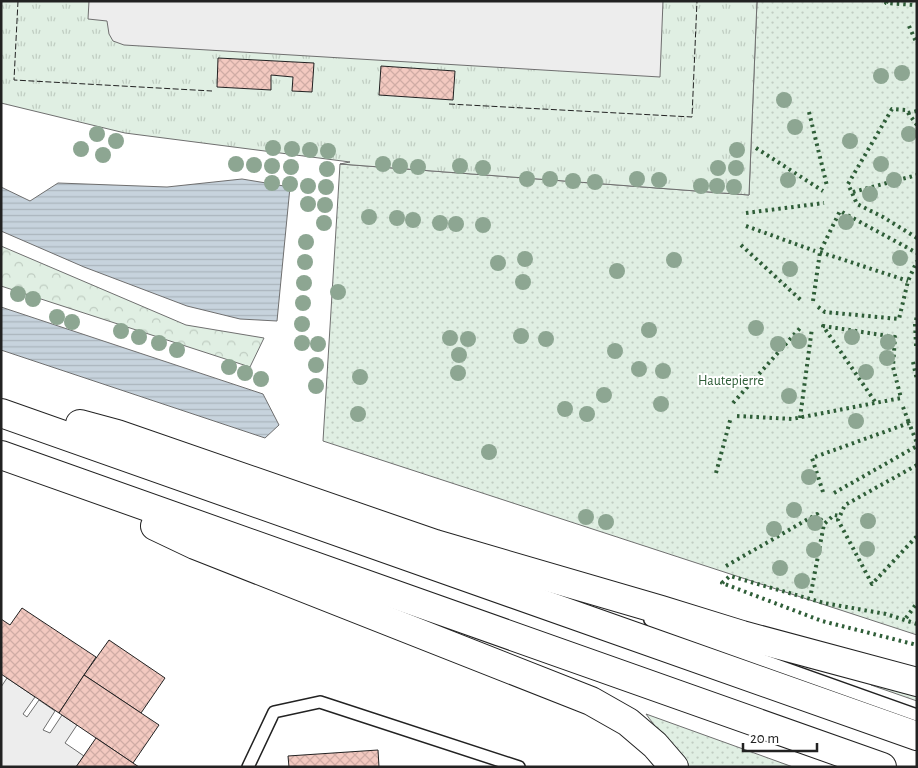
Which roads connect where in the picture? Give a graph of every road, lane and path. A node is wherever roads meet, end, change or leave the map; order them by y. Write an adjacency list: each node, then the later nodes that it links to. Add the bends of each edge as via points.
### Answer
1 (1, 405): 5 (highway, via 117,434)
2 (1, 413): 10 (highway)
3 (1, 456): 4 (highway)
4 (41, 470): 13 (highway, via 195,545 591,701 628,722); 14 (highway)
5 (435, 544): 6 (lane); 8 (highway, via 742,635)
6 (620, 610)
7 (639, 616): 9 (lane)
8 (917, 682)
9 (917, 715)
10 (917, 736)
11 (248, 767): 12 (lane, via 274,712 320,702)
12 (519, 767)
13 (674, 767)
14 (882, 767)

